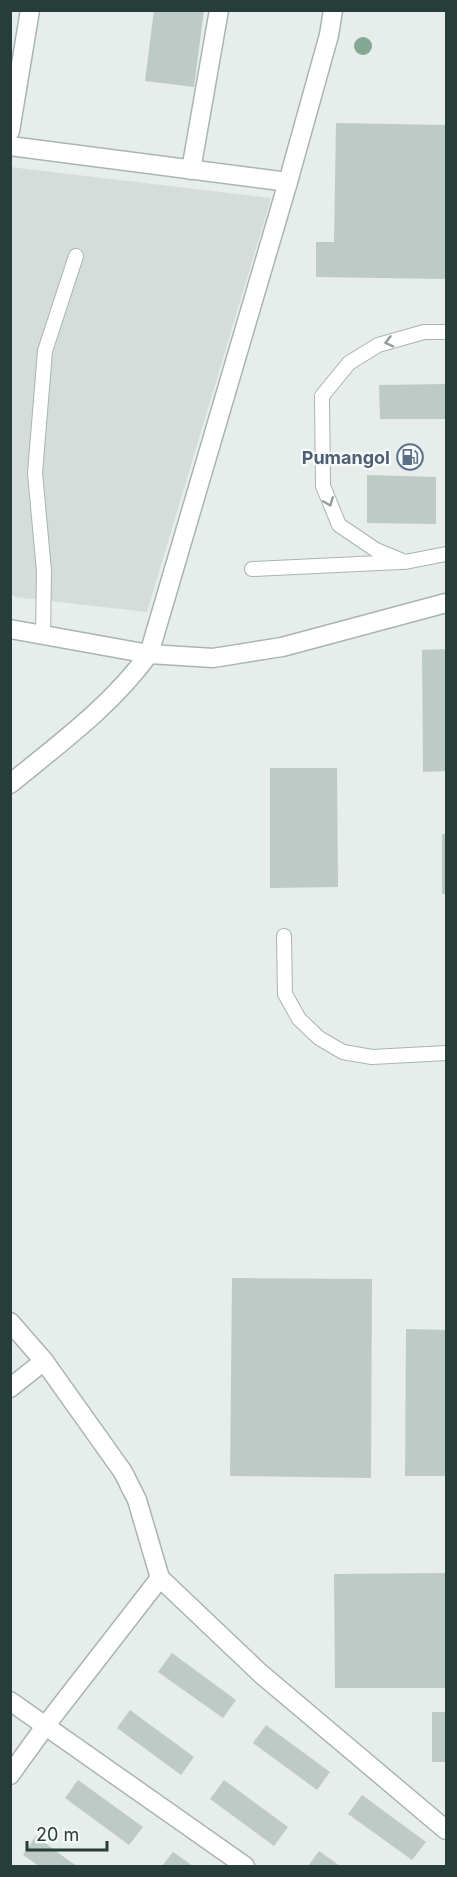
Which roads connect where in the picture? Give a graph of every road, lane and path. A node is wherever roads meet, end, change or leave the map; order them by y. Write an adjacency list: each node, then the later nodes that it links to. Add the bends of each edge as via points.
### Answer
1 (30, 10): 4 (street)
2 (219, 10): 6 (street)
3 (333, 10): 7 (street)
4 (10, 131)
5 (10, 146): 6 (street)
6 (192, 170): 7 (street)
7 (288, 183): 16 (street)
8 (76, 256): 15 (lane, via 45,351 35,473 44,571)
9 (447, 332): 11 (lane, one-way to 11, via 424,332 378,345 349,363 322,396 323,486 339,525 376,550)
10 (447, 554): 11 (lane)
11 (405, 562): 12 (lane)
12 (252, 569)
13 (447, 603): 16 (street, via 282,647 213,658)
14 (10, 629): 15 (street)
15 (43, 636): 16 (street)
16 (149, 654): 17 (street, via 97,713)
17 (10, 783)
18 (284, 936): 19 (lane, via 285,994 299,1019 320,1038 343,1052 372,1057)
19 (447, 1053)
20 (10, 1322): 21 (street)
21 (44, 1361): 22 (street); 23 (street, via 123,1472 136,1500)
22 (10, 1388)
23 (160, 1578): 25 (street); 27 (street, via 260,1673)
24 (10, 1701): 25 (street)
25 (46, 1725): 26 (street); 28 (street)
26 (10, 1775)
27 (447, 1830)
28 (244, 1866)

